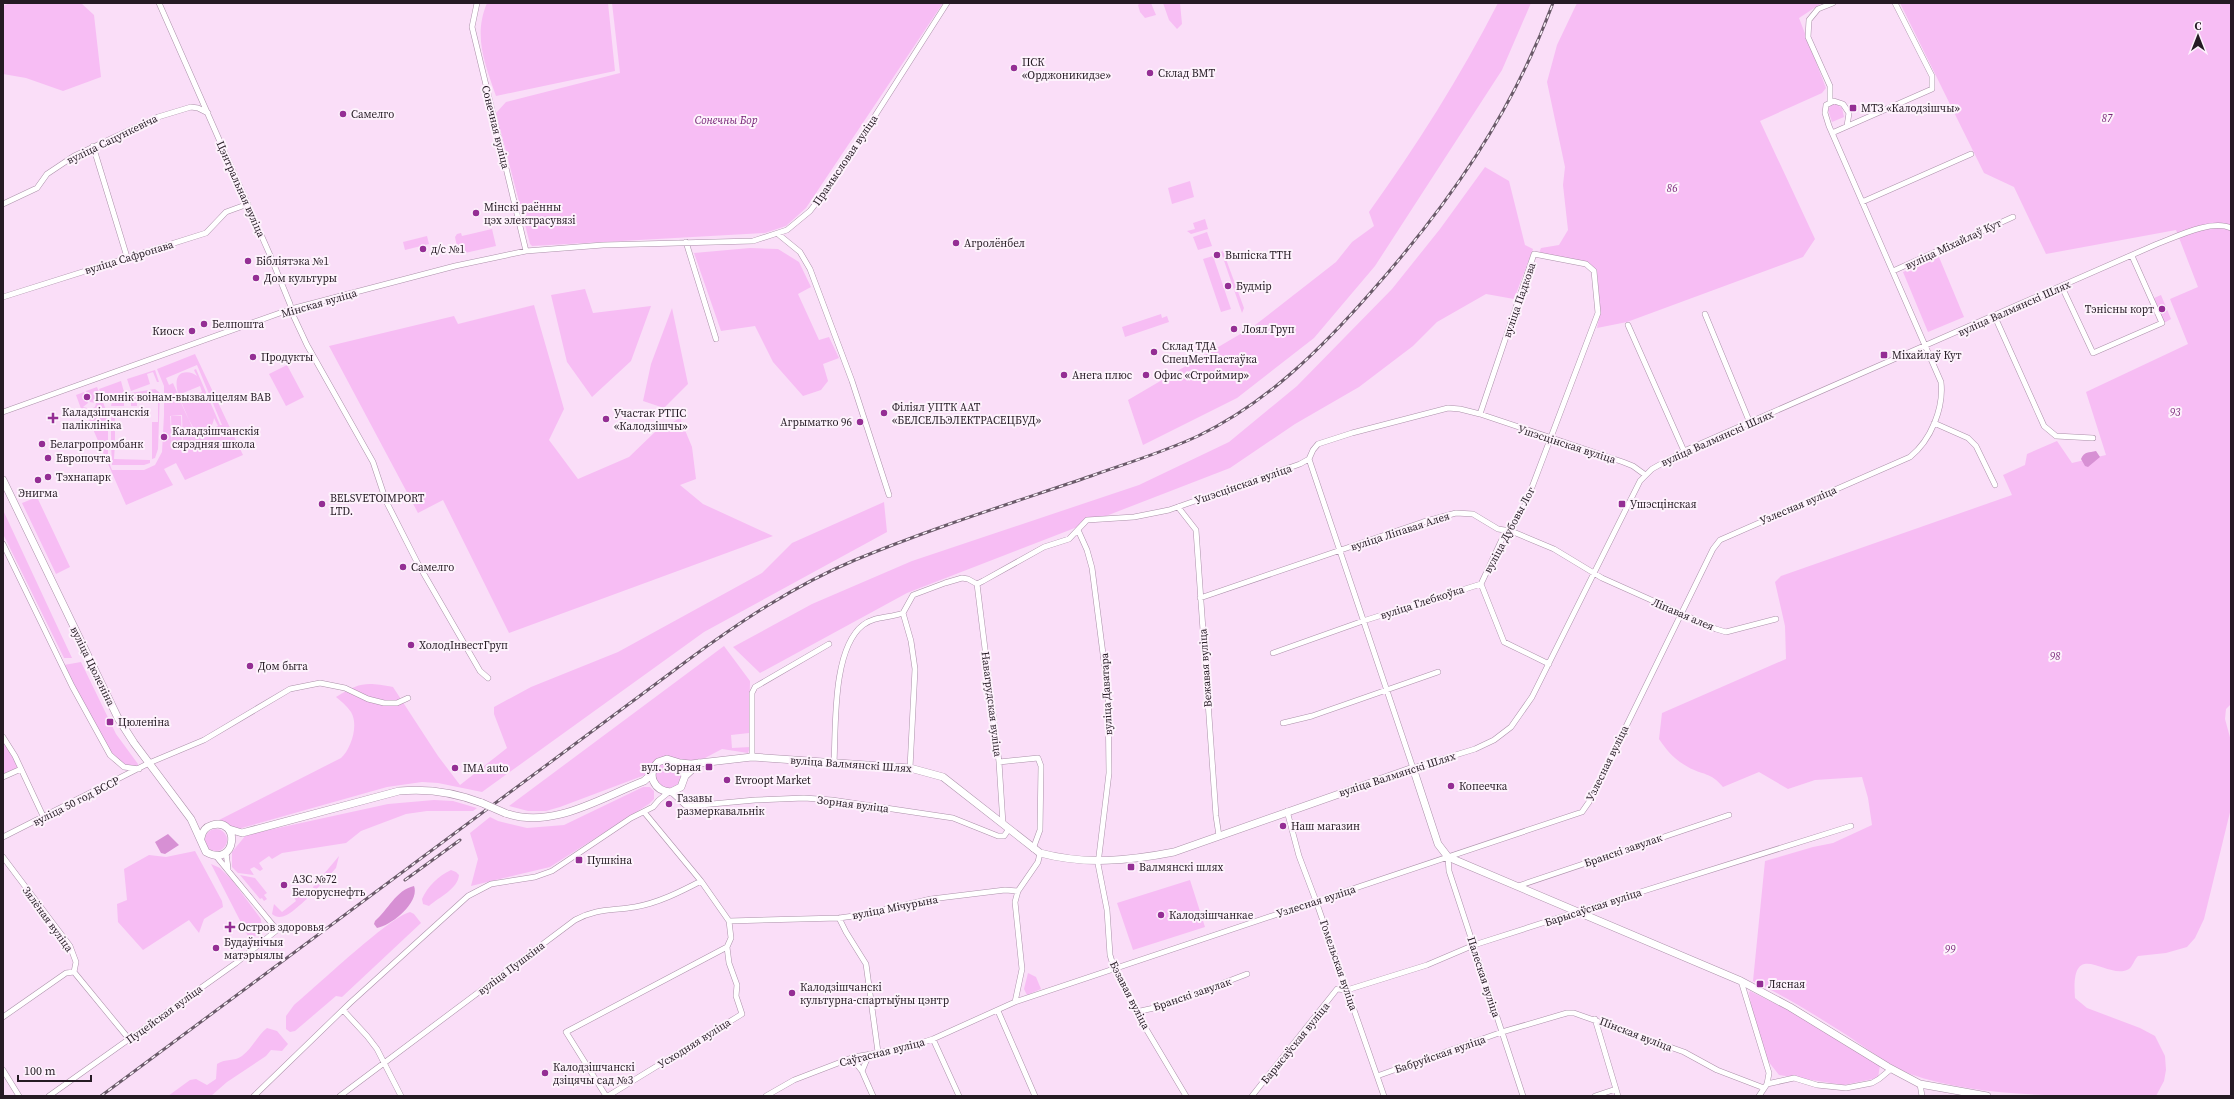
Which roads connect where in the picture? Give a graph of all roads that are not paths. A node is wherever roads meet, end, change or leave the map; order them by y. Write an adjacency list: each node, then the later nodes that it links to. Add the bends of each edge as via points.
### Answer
1 (159, 3): 7 (street, Цэнтральная вуліца)
2 (477, 3): 19 (street, Сонечная вуліца, via 472,27)
3 (947, 3): 17 (street, Прамысловая вуліца, via 834,180 810,211 797,223)
4 (1834, 3): 6 (street, вуліца Міхайлаў Кут, via 1818,9 1809,20 1808,37 1830,86)
5 (1895, 3): 8 (street, via 1932,76 1932,89)
6 (1830, 102): 8 (street, via 1839,101 1847,108); 9 (street, вуліца Міхайлаў Кут, via 1824,108 1824,113)
7 (208, 113): 10 (street, вуліца Сацункевіча, via 198,108 180,110); 14 (street, Цэнтральная вуліца)
8 (1847, 126): 9 (street)
9 (1832, 134): 12 (street, вуліца Міхайлаў Кут)
10 (93, 146): 13 (street, вуліца Сацункевіча, via 47,174 37,188); 21 (street)
11 (1971, 154): 12 (street)
12 (1862, 202): 22 (street, вуліца Міхайлаў Кут)
13 (3, 204)
14 (248, 204): 21 (street, вуліца Сафронава, via 226,212 206,233); 25 (street, Цэнтральная вуліца)
15 (2013, 217): 22 (street, вуліца Міхайлаў Кут)
16 (2231, 228): 20 (street, вуліца Валмянскі Шлях, via 2219,225 2202,228)
17 (778, 234): 18 (street, Прамысловая вуліца, via 753,241); 43 (street, via 800,252 810,269 852,381)
18 (686, 242): 19 (street, Прамысловая вуліца); 29 (street)
19 (526, 251): 25 (street, Мінская вуліца, via 449,268)
20 (2132, 256): 23 (street, вуліца Валмянскі Шлях); 23 (street, via 2162,323 2093,353)
21 (127, 257): 24 (street, вуліца Сафронава)
22 (1893, 271): 30 (street, вуліца Міхайлаў Кут)
23 (2062, 287): 27 (street, вуліца Валмянскі Шлях)
24 (3, 297)
25 (291, 310): 31 (street, Мінская вуліца); 62 (street, Цэнтральная вуліца, via 307,345 373,462 386,501 417,562 480,671)
26 (1705, 314): 33 (street)
27 (1995, 317): 30 (street, вуліца Валмянскі Шлях); 36 (street, via 2044,426 2056,436)
28 (1628, 325): 37 (street)
29 (716, 339)
30 (1927, 346): 33 (street, вуліца Валмянскі Шлях); 34 (street, Узлесная вуліца, via 1942,391)
31 (3, 412)
32 (1480, 414): 35 (street, Ушэсцінская вуліца); 35 (street, вуліца Падкова, via 1534,254 1586,264 1594,271 1598,313); 38 (street, Ушэсцінская вуліца, via 1448,408 1383,424 1318,444)
33 (1750, 423): 37 (street, вуліца Валмянскі Шлях)
34 (1934, 423): 41 (street, via 1968,438 1976,446); 55 (street, Узлесная вуліца, via 1923,445 1910,457 1720,540)
35 (1552, 438): 39 (street, Ушэсцінская вуліца, via 1628,464); 47 (street, вуліца Дубовы Лог, via 1526,503)
36 (2093, 438)
37 (1684, 451): 39 (street, вуліца Валмянскі Шлях)
38 (1310, 459): 45 (street, Ушэсцінская вуліца, via 1281,472); 49 (street)
39 (1644, 474): 50 (street, вуліца Валмянскі Шлях)
40 (3, 480): 44 (main road, вуліца Цюленіна)
41 (1995, 485)
42 (3, 490): 44 (main road, вуліца Цюленіна)
43 (889, 495)
44 (12, 502): 69 (main road, вуліца Цюленіна, via 118,718)
45 (1178, 507): 46 (street, Ушэсцінская вуліца, via 1134,517 1092,519 1083,522); 53 (street, Вежавая вуліца, via 1196,530)
46 (1078, 530): 51 (street, Ушэсцінская вуліца, via 1069,539 1044,546); 106 (street, вуліца Даватара, via 1092,568 1108,693 1109,773)
47 (1511, 531): 49 (street, вуліца Ліпавая Алея, via 1498,529 1472,514 1456,512); 50 (street, вуліца Ліпавая Алея, via 1554,549); 52 (street, вуліца Дубовы Лог, via 1503,537)
48 (3, 544): 76 (street, via 72,686 110,755 124,767)
49 (1341, 550): 53 (street, вуліца Ліпавая Алея); 57 (street)
50 (1594, 573): 55 (street, Ліпавая алея); 60 (street, вуліца Валмянскі Шлях)
51 (977, 584): 54 (street, via 962,578 913,595); 68 (street, Навагрудская вуліца)
52 (1481, 584): 57 (street, вуліца Глебкоўка); 60 (street, вуліца Дубовы Лог, via 1504,642)
53 (1200, 598): 97 (street, Вежавая вуліца)
54 (903, 613): 71 (street, via 868,622 856,632 850,643 842,668 838,695); 74 (street, via 915,669)
55 (1680, 613): 56 (street, Ліпавая алея, via 1726,632); 105 (street, Узлесная вуліца, via 1582,812)
56 (1776, 619)
57 (1364, 621): 59 (street, вуліца Глебкоўка); 63 (street)
58 (829, 644): 67 (street, via 756,687 752,694)
59 (1273, 653)
60 (1548, 664): 75 (street, вуліца Валмянскі Шлях, via 1526,708 1510,727 1494,740 1444,760)
61 (1438, 672): 63 (street)
62 (488, 678)
63 (1387, 690): 65 (street, via 1312,716); 75 (street)
64 (408, 698): 69 (street, вуліца 50 год БССР, via 397,703 384,703 368,699 345,688 320,683 290,689 204,740)
65 (1282, 723)
66 (3, 736): 73 (street)
67 (752, 757): 70 (main road, вуліца Валмянскі Шлях); 71 (main road, вуліца Валмянскі Шлях)
68 (999, 762): 91 (street, Навагрудская вуліца); 101 (street, via 1038,758 1041,766 1040,830)
69 (149, 763): 76 (street, вуліца 50 год БССР); 90 (main road, вуліца Цюленіна)
70 (699, 763): 72 (main road, вуліца Валмянскі Шлях); 78 (main road)
71 (834, 763): 74 (main road, вуліца Валмянскі Шлях)
72 (680, 764): 77 (main road, via 672,759 662,760 655,766); 78 (main road)
73 (21, 768): 79 (street); 89 (street)
74 (910, 768): 91 (main road, вуліца Валмянскі Шлях, via 943,777)
75 (1413, 768): 86 (main road, вуліца Валмянскі Шлях); 105 (main road, via 1438,844)
76 (140, 769): 89 (street, вуліца 50 год БССР)
77 (652, 774): 80 (main road); 81 (main road)
78 (685, 776): 82 (main road)
79 (3, 778)
80 (644, 781): 81 (main road); 96 (main road, bridge, via 550,817 525,819 454,793 419,789 399,791)
81 (656, 786): 83 (main road); 84 (street)
82 (681, 787): 83 (main road); 85 (street)
83 (670, 792): 84 (street); 85 (street)
84 (659, 800): 87 (street)
85 (681, 800): 95 (street, Зорная вуліца, via 690,806 755,800 820,799 953,818 998,836 1004,836)
86 (1288, 811): 97 (main road, вуліца Валмянскі Шлях); 111 (street, Гомельская вуліца, via 1299,856)
87 (644, 812): 108 (street); 126 (street, via 630,818 562,865 535,877 491,884 468,896)
88 (1728, 815): 109 (street, Бранскі завулак)
89 (44, 818): 98 (street, вуліца 50 год БССР)
90 (191, 819): 92 (main road); 99 (main road, вуліца Цюленіна)
91 (1003, 824): 95 (main road, вуліца Валмянскі Шлях)
92 (209, 826): 94 (main road, via 219,824); 99 (main road)
93 (1851, 826): 112 (street, Барысаўская вуліца)
94 (228, 829): 96 (main road); 100 (main road)
95 (1009, 829): 101 (main road, вуліца Валмянскі Шлях)
96 (242, 833): 100 (main road)
97 (1219, 836): 106 (main road, вуліца Валмянскі Шлях, via 1174,852 1145,858)
98 (3, 837)
99 (201, 838): 103 (main road, вуліца Цюленіна, via 206,852)
100 (232, 844): 102 (main road)
101 (1036, 851): 106 (main road, вуліца Валмянскі Шлях, via 1058,858); 110 (street, via 1038,862)
102 (226, 853): 103 (main road); 107 (street)
103 (216, 856): 107 (street, вуліца Цюленіна)
104 (3, 857): 119 (street, Зялёная вуліца, via 70,946 76,962)
105 (1448, 857): 109 (main road); 111 (street, Узлесная вуліца); 116 (street, Палеская вуліца, via 1449,871)
106 (1099, 861): 118 (street, Бэзавая вуліца, via 1107,910 1110,955)
107 (228, 869): 115 (street, вуліца Цюленіна)
108 (701, 881): 114 (street); 137 (street, вуліца Пушкіна, via 650,903 598,910 581,917)
109 (1518, 886): 112 (main road)
110 (1018, 890): 113 (street, вуліца Мічурына, via 931,899); 125 (street, via 1014,902 1022,969)
111 (1316, 901): 118 (street, Узлесная вуліца); 121 (street, Гомельская вуліца)
112 (1576, 912): 116 (street, Барысаўская вуліца); 122 (main road)
113 (839, 918): 114 (street, вуліца Мічурына); 134 (street, via 866,964)
114 (729, 921): 117 (street, via 731,938)
115 (277, 930): 132 (street, Пуцейская вуліца, via 246,956)
116 (1474, 946): 124 (street, Барысаўская вуліца, via 1427,965); 131 (street, Палеская вуліца)
117 (727, 947): 151 (street, Усходняя вуліца, via 742,1014); 151 (street, via 566,1032)
118 (1114, 968): 125 (street, Узлесная вуліца); 128 (street, Бэзавая вуліца)
119 (74, 972): 129 (street, via 66,973); 132 (street)
120 (1247, 974): 128 (street, Бранскі завулак, via 1163,1006)
121 (1344, 980): 123 (street, Барысаўская вуліца); 124 (street, Гомельская вуліца)
122 (1741, 981): 138 (main road, via 1790,1006); 142 (street, via 1769,1073)
123 (1337, 989): 124 (street, Барысаўская вуліца); 157 (street, Барысаўская вуліца)
124 (1347, 990): 141 (street, Гомельская вуліца)
125 (1015, 1002): 127 (street, Саўгасная вуліца)
126 (343, 1010): 137 (street, via 367,1036); 148 (street)
127 (998, 1011): 133 (street, Саўгасная вуліца); 155 (street)
128 (1136, 1012): 156 (street, Бэзавая вуліца)
129 (3, 1017)
130 (1595, 1019): 131 (street, Пінская вуліца, via 1566,1013); 144 (street, Пінская вуліца, via 1684,1052 1717,1070); 145 (street)
131 (1502, 1032): 141 (street, Бабруйская вуліца); 159 (street, Палеская вуліца)
132 (129, 1039): 147 (street, Пуцейская вуліца)
133 (933, 1039): 134 (street, Саўгасная вуліца, via 905,1048); 154 (street, Саўгасная вуліца)
134 (878, 1052): 135 (street, Саўгасная вуліца)
135 (869, 1054): 136 (street, Саўгасная вуліца); 140 (street)
136 (852, 1058): 140 (street); 152 (street, Саўгасная вуліца, via 794,1080)
137 (385, 1062): 149 (street, вуліца Пушкіна); 150 (street)
138 (1890, 1069): 142 (street, via 1872,1083 1846,1088 1817,1086 1794,1078); 143 (main road)
139 (3, 1070): 146 (street)
140 (862, 1072): 153 (street)
141 (1377, 1076): 158 (street, Гомельская вуліца)
142 (1768, 1084): 144 (street)
143 (1920, 1084): 163 (street); 164 (main road)
144 (1764, 1088): 162 (street)
145 (1616, 1089): 160 (street); 161 (street)
146 (19, 1096)
147 (49, 1096)
148 (254, 1096)
149 (340, 1096)
150 (401, 1096)
151 (607, 1096)
152 (766, 1096)
153 (873, 1096)
154 (959, 1096)
155 (1034, 1096)
156 (1186, 1096)
157 (1252, 1096)
158 (1384, 1096)
159 (1523, 1096)
160 (1596, 1096)
161 (1618, 1096)
162 (1759, 1096)
163 (1922, 1096)
164 (1987, 1096)

